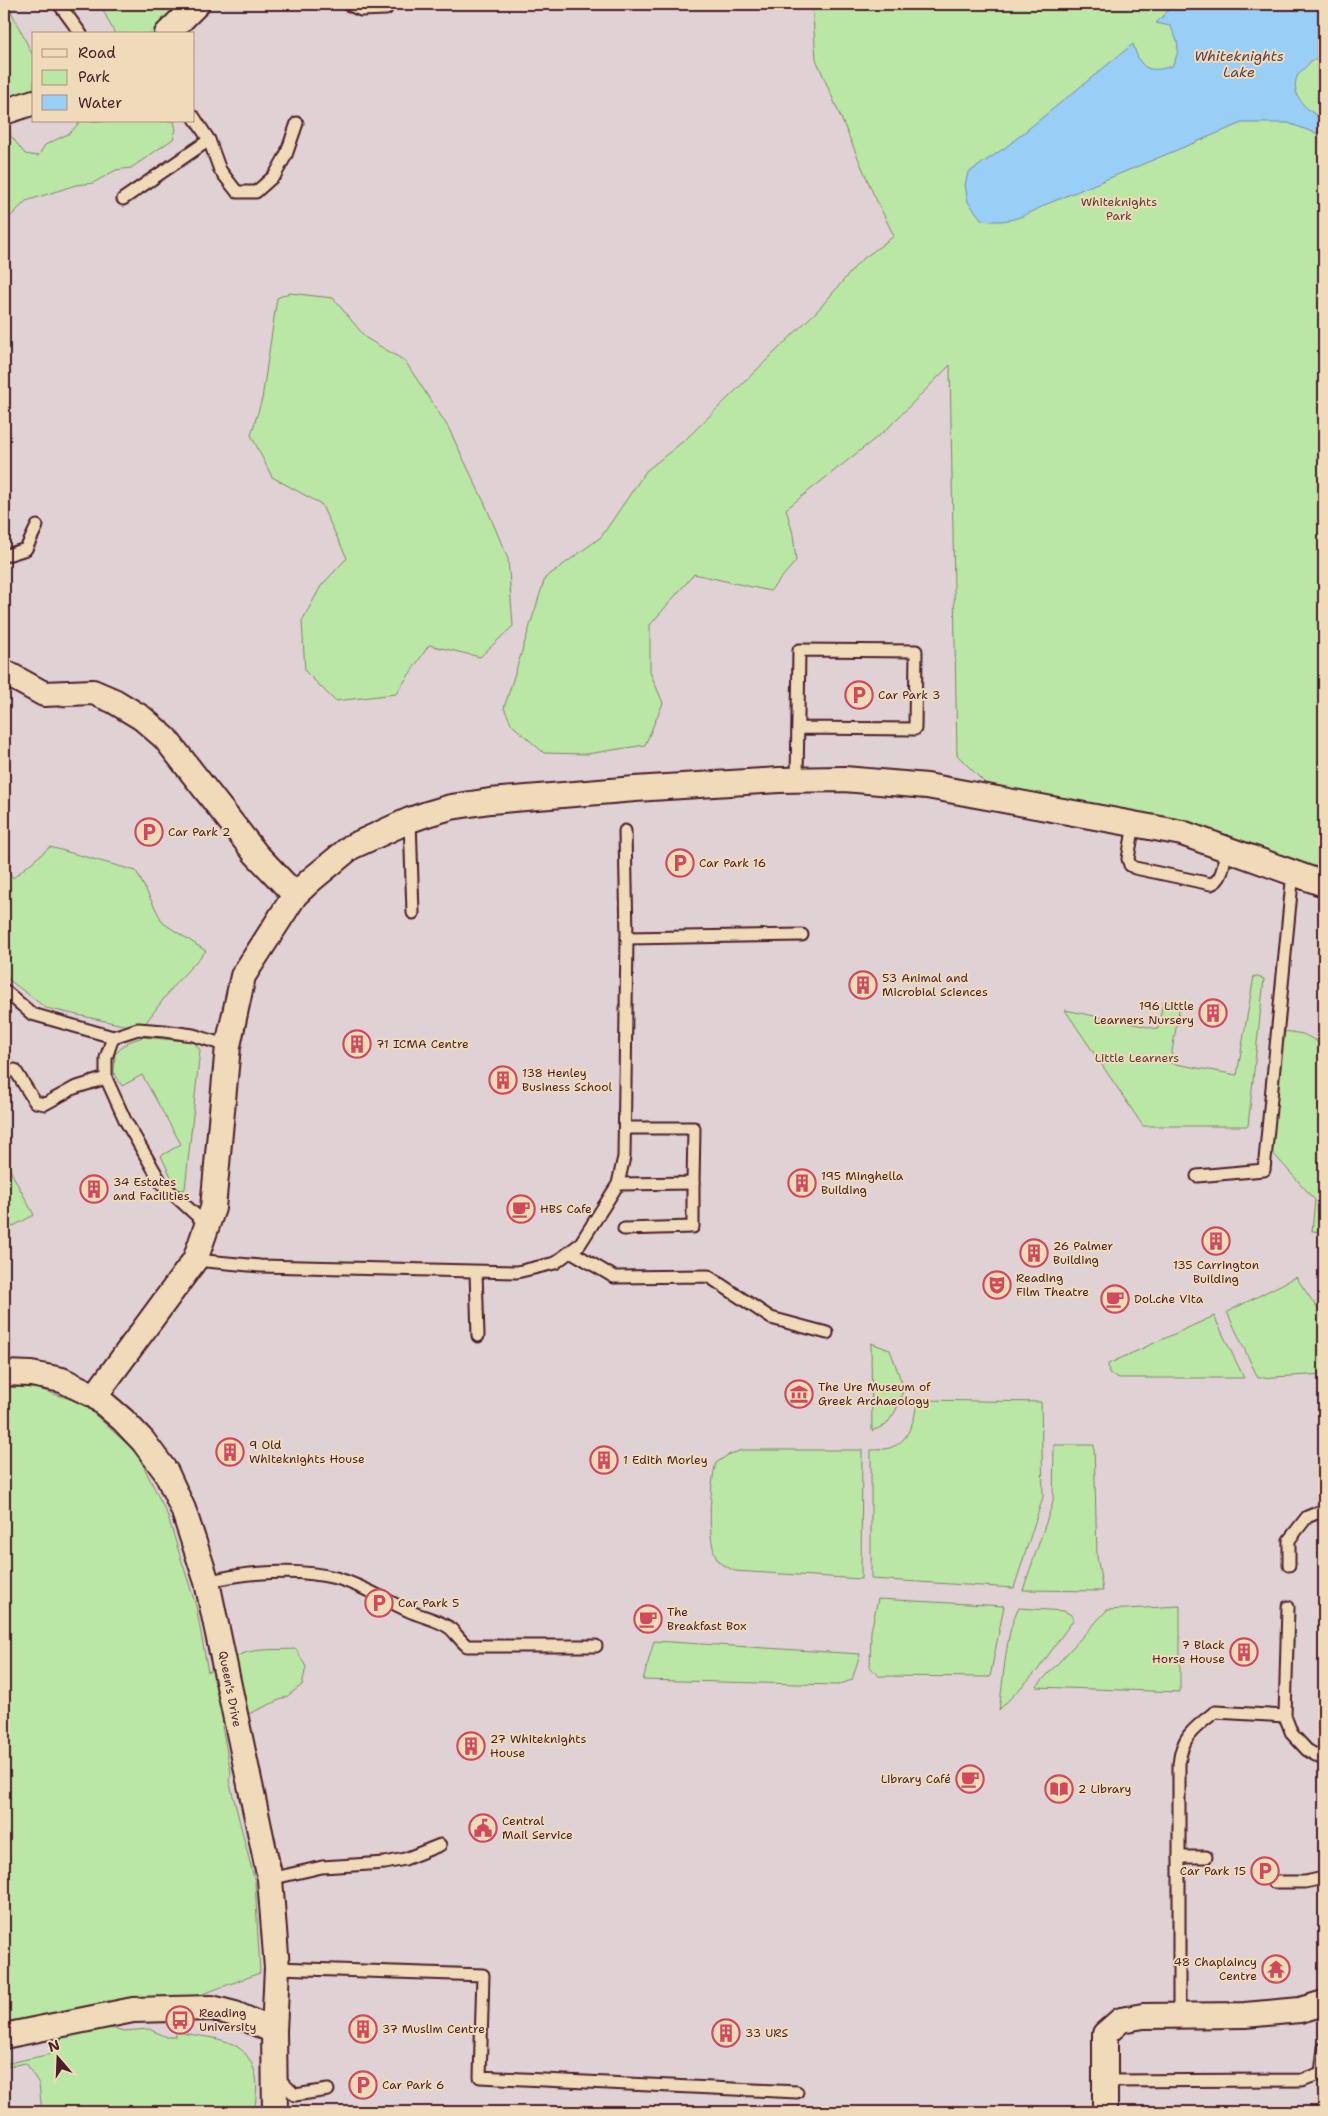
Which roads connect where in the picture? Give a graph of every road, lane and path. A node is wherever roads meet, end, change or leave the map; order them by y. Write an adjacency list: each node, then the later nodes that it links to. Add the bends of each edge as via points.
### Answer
1 (59, 4): 5 (lane)
2 (197, 4): 6 (street)
3 (347, 4): 4 (lane, via 360,10 386,8)
4 (388, 4)
5 (80, 32)
6 (169, 32)
7 (32, 103): 8 (street)
8 (4, 112)
9 (195, 119): 11 (lane)
10 (297, 123): 11 (lane, via 275,175 256,192 237,192 220,170)
11 (209, 140): 12 (lane)
12 (123, 199)
13 (37, 526): 14 (lane, via 26,549)
14 (4, 556)
15 (4, 672): 24 (street, via 44,694 93,692 142,718 165,738 256,854)
16 (798, 728): 16 (lane, via 799,650 916,651 916,729); 17 (lane)
17 (797, 780): 18 (street, via 490,801); 19 (street, via 844,779 927,786)
18 (410, 820): 24 (street, via 351,847); 25 (lane)
19 (1134, 824): 21 (street, via 1182,833); 21 (lane, via 1128,859 1135,868 1216,883)
20 (625, 831): 27 (lane)
21 (1226, 848): 22 (street)
22 (1292, 872): 23 (street); 34 (lane, via 1264,1170)
23 (1324, 884)
24 (295, 895): 30 (street, via 243,976)
25 (413, 913)
26 (802, 935): 27 (lane)
27 (627, 938): 33 (lane)
28 (4, 990): 29 (lane, via 32,1014)
29 (113, 1037): 30 (lane, via 138,1029 164,1031 193,1035); 32 (lane, via 106,1058)
30 (228, 1046): 37 (street, via 214,1208)
31 (15, 1070): 32 (lane, via 35,1102 45,1104 74,1088)
32 (106, 1078): 37 (lane, via 125,1120 162,1184)
33 (625, 1128): 35 (lane, via 694,1128); 36 (lane, via 624,1157)
34 (1197, 1176)
35 (693, 1183): 36 (lane); 38 (lane, via 693,1227)
36 (618, 1184): 39 (lane)
37 (208, 1226): 40 (street)
38 (624, 1229)
39 (572, 1252): 41 (lane, via 555,1263 517,1272); 42 (lane, via 614,1277 708,1276 771,1318)
40 (195, 1260): 41 (lane, via 260,1266); 45 (street)
41 (476, 1272): 43 (lane)
42 (827, 1333)
43 (478, 1336)
44 (4, 1373): 45 (street, Queen's Drive, via 62,1380)
45 (94, 1396): 48 (street, Queen's Drive, via 143,1440 166,1472 183,1509)
46 (1324, 1510): 47 (lane, via 1307,1517 1289,1540)
47 (1289, 1565)
48 (207, 1582): 50 (lane, via 258,1573 298,1573 336,1578 450,1628 467,1646); 57 (street, Queen's Drive)
49 (1288, 1607): 51 (lane)
50 (596, 1646)
51 (1285, 1716): 52 (lane, via 1292,1734 1307,1750); 54 (lane, via 1215,1712 1196,1726 1181,1747)
52 (1324, 1760)
53 (440, 1845): 57 (lane, via 385,1863 322,1867)
54 (1179, 1857): 55 (lane); 61 (lane)
55 (1206, 1857)
56 (1324, 1878): 58 (lane)
57 (270, 1879): 59 (street, Queen's Drive)
58 (1274, 1882)
59 (277, 1968): 62 (street, Queen's Drive); 68 (lane, via 483,1975 480,2077)
60 (1324, 2003): 61 (street, via 1300,2010 1245,2015)
61 (1179, 2016): 66 (street, via 1121,2020 1105,2034)
62 (274, 2032): 63 (street, via 235,2014 212,2008 133,2010); 65 (street, Queen's Drive)
63 (4, 2036)
64 (1324, 2048): 66 (lane, via 1321,2073 1302,2080)
65 (276, 2076): 67 (lane, via 295,2095); 69 (street, Queen's Drive)
66 (1105, 2081): 70 (street)
67 (328, 2090)
68 (797, 2092)
69 (276, 2112)
70 (1105, 2112)

